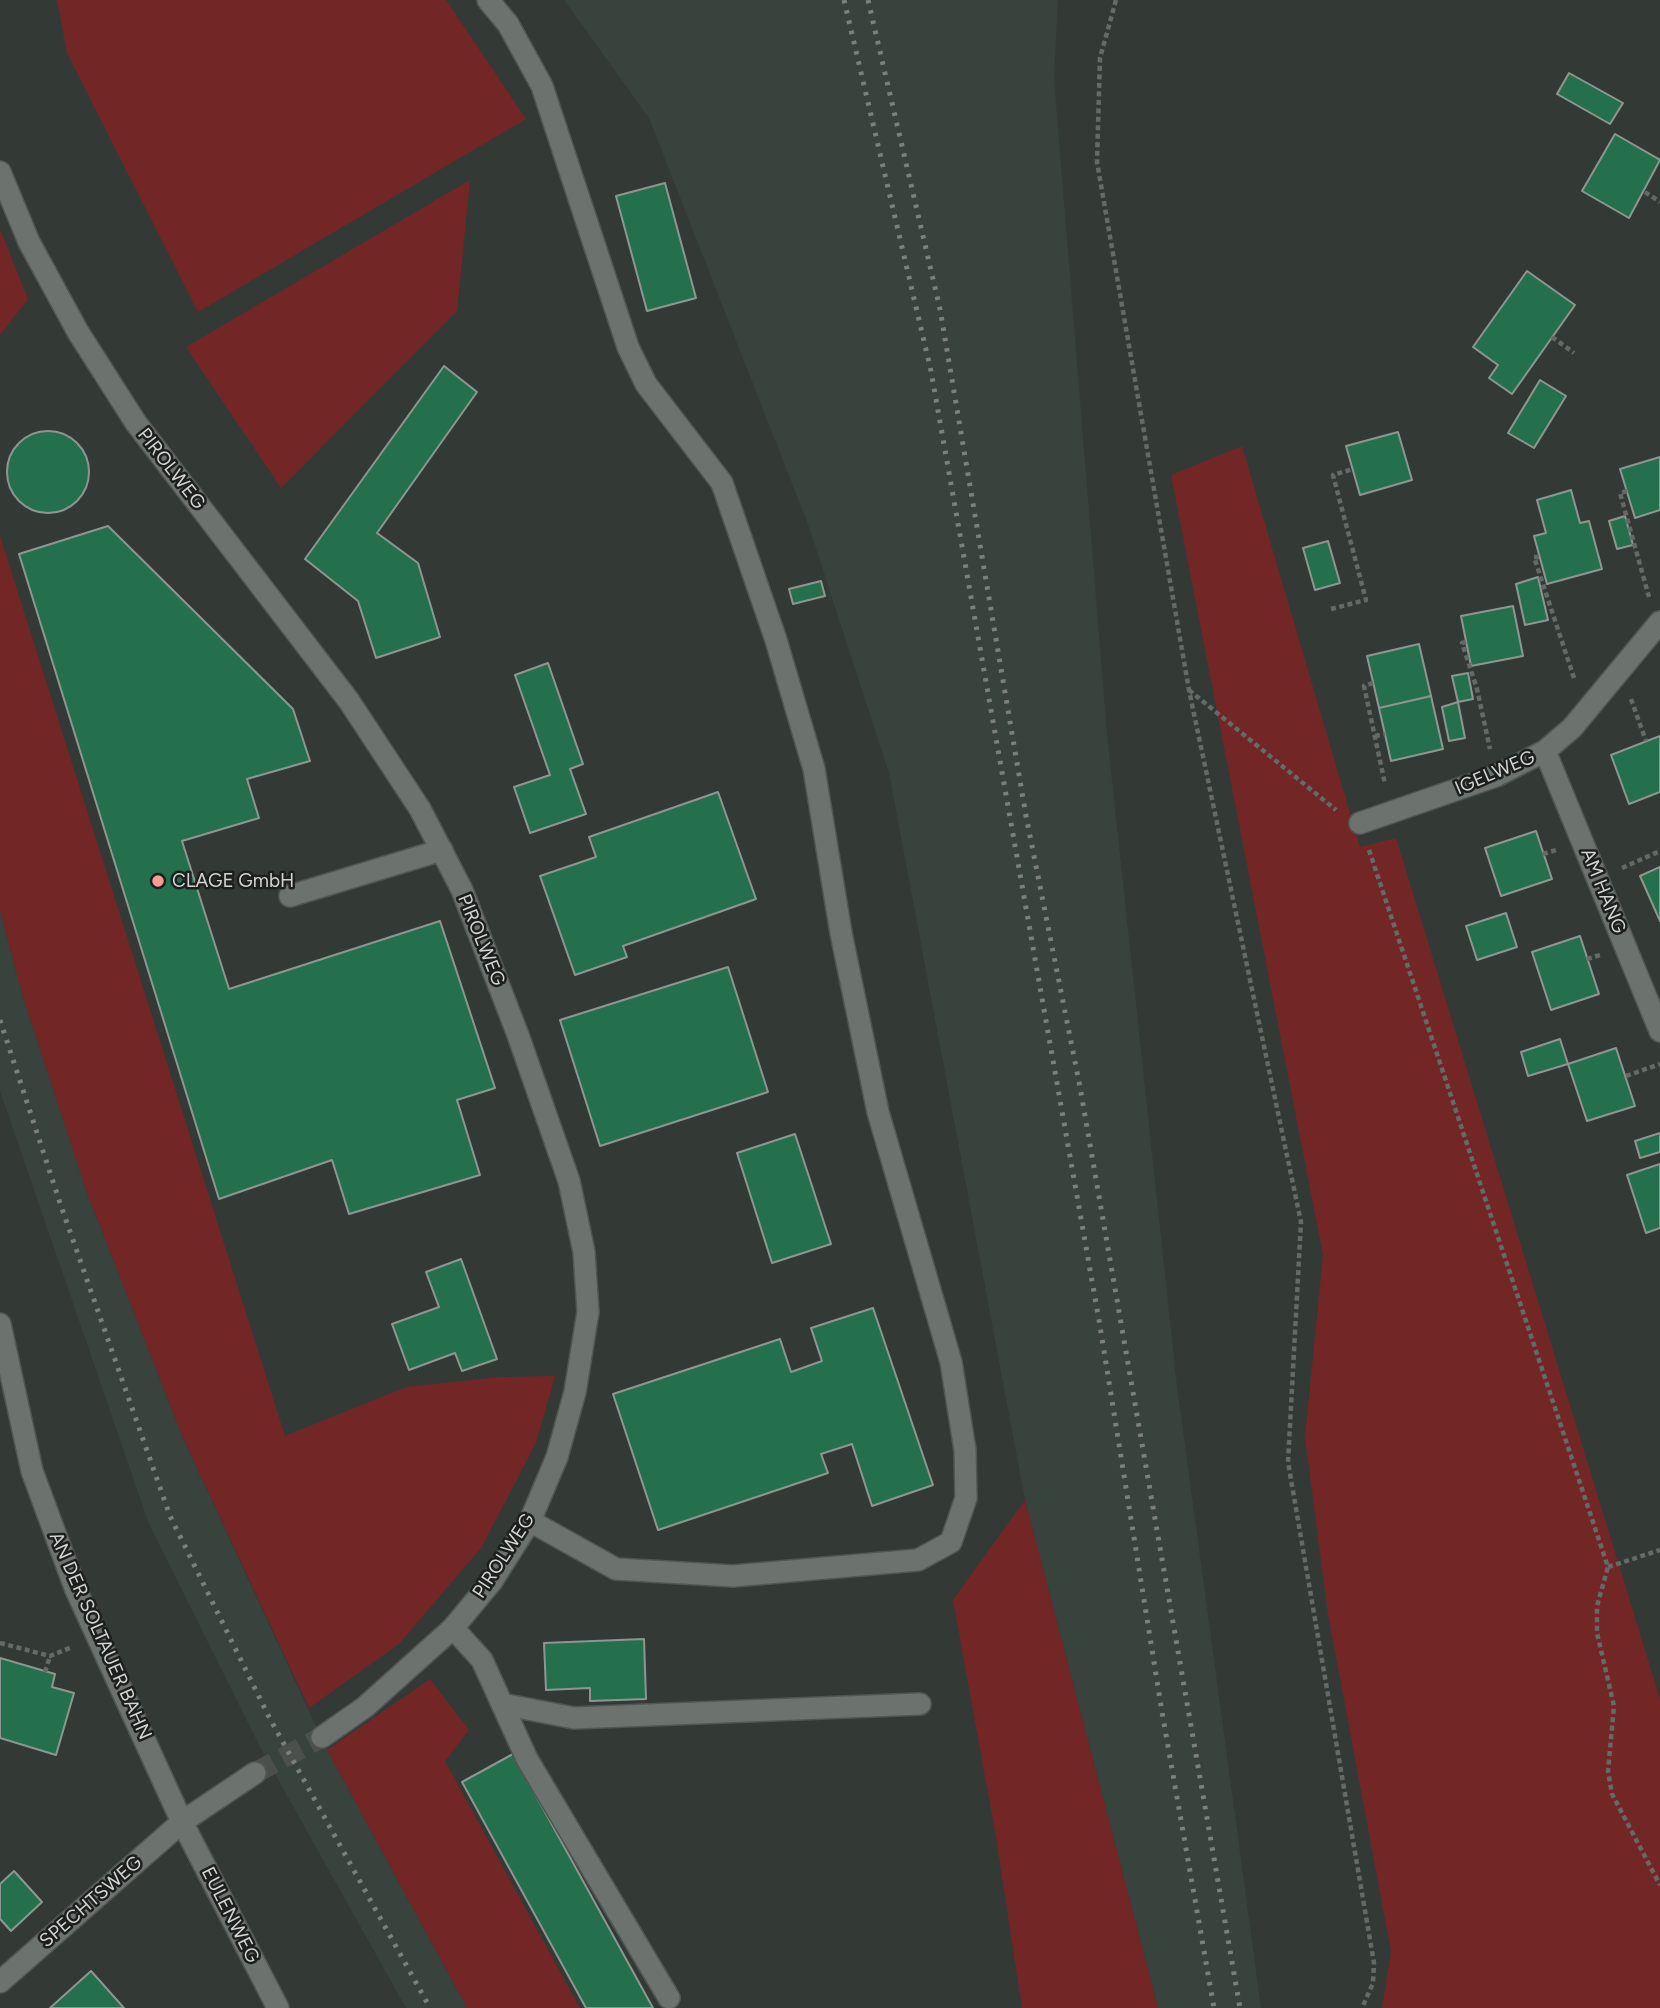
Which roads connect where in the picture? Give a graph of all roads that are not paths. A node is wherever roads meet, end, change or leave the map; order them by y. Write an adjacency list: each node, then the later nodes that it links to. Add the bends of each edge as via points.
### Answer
1 (488, 0): 10 (street, via 508,24 542,86 628,347 646,384 722,483 776,640 814,769 841,933 878,1112 951,1362 965,1450 966,1498 951,1542 918,1560 733,1576 616,1569)
2 (0, 172): 6 (street, PIROLWEG, via 29,242 78,332 136,423 349,701 394,766)
3 (1658, 623): 4 (street, IGELWEG, via 1585,712)
4 (1545, 751): 5 (street, IGELWEG, via 1496,776); 8 (street, AM HANG)
5 (1360, 823)
6 (442, 850): 7 (street); 10 (street, PIROLWEG, via 486,949 561,1157 584,1252 588,1312 575,1392 557,1457)
7 (290, 896)
8 (1660, 1031)
9 (0, 1324): 16 (street, AN DER SOLTAUER BAHN, via 32,1471 76,1590)
10 (530, 1521): 11 (street, PIROLWEG, via 492,1581)
11 (453, 1628): 12 (street, via 482,1660); 14 (street, PIROLWEG, via 365,1707)
12 (502, 1704): 13 (street, via 574,1718); 18 (street, via 527,1759)
13 (920, 1704)
14 (322, 1737)
15 (256, 1773): 16 (street)
16 (182, 1822): 17 (street, SPECHTSWEG); 19 (street, EULENWEG)
17 (0, 1982)
18 (669, 1998)
19 (278, 2008)

